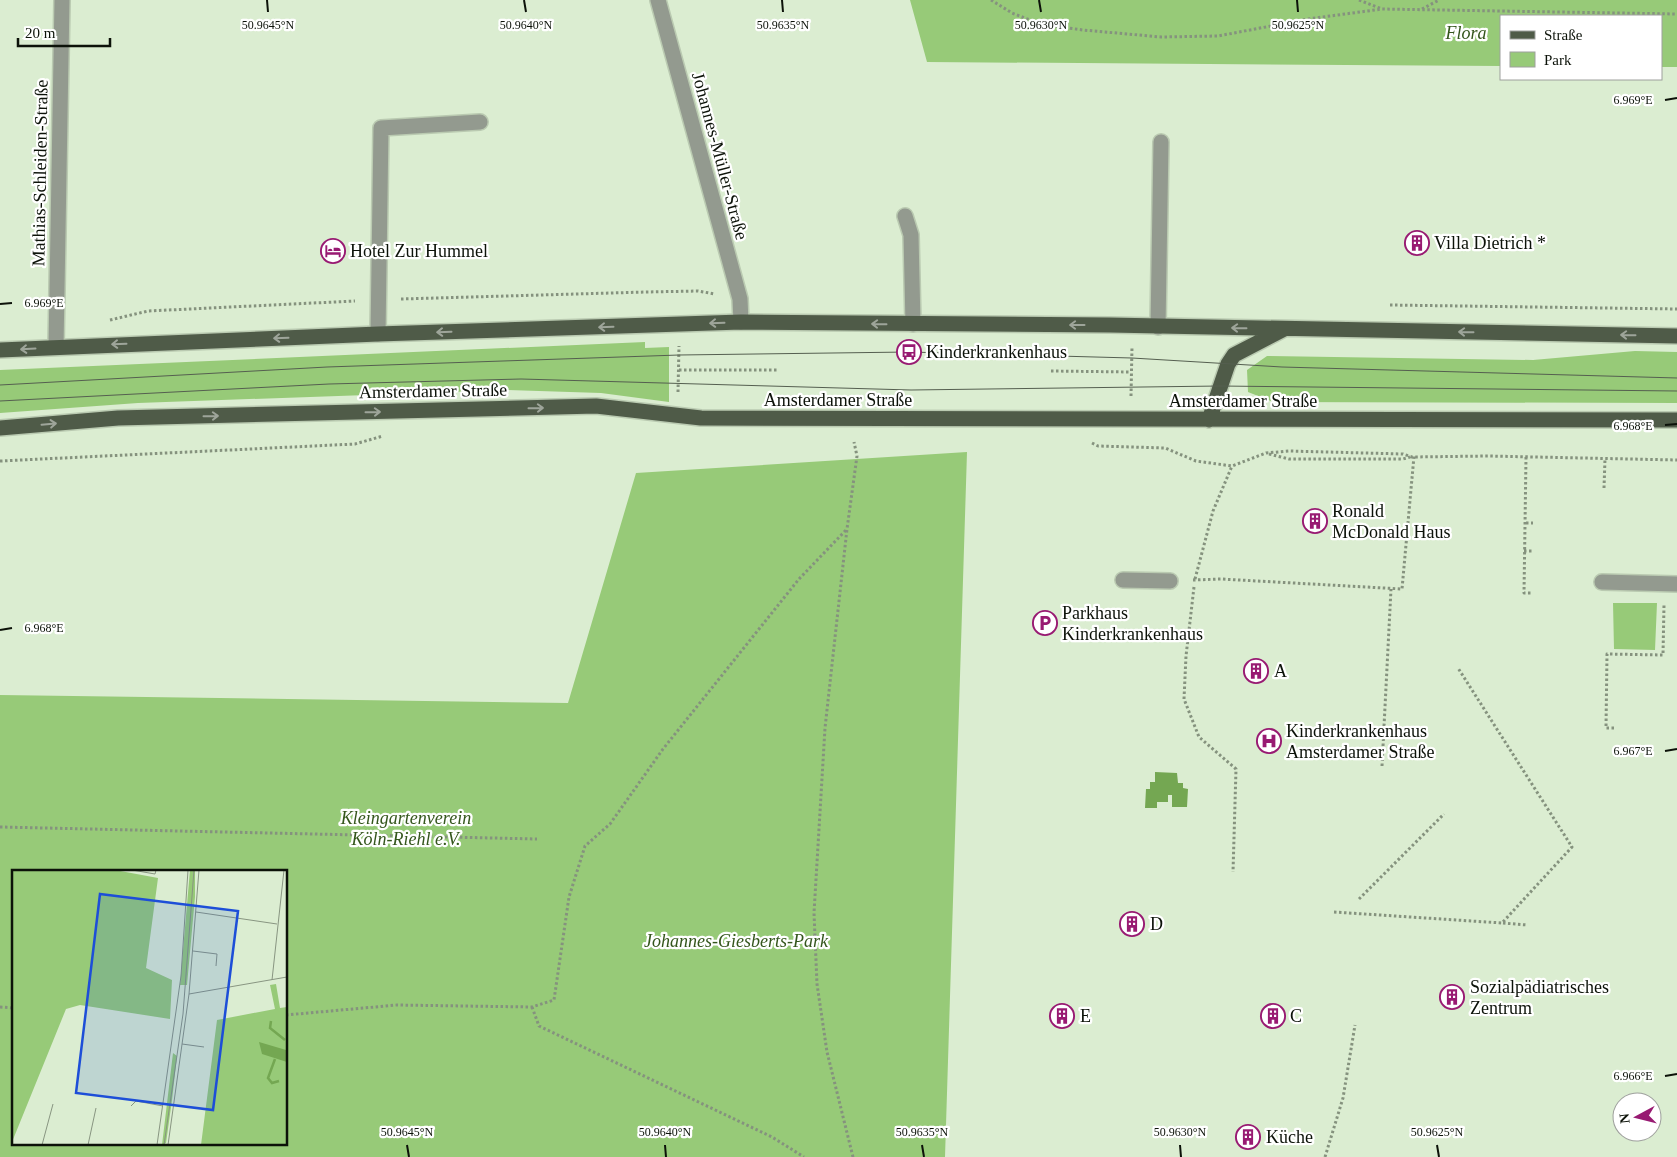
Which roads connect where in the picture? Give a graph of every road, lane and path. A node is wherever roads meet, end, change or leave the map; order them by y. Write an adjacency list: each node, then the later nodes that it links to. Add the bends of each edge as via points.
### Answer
1 (62, 0): 23 (street, Mathias-Schleiden-Straße)
2 (658, 0): 15 (street, Johannes-Müller-Straße, via 740,299)
3 (991, 0): 6 (path, via 1040,24 1161,37 1218,36)
4 (1359, 0): 6 (path)
5 (1439, 0): 7 (path)
6 (1382, 9): 7 (path)
7 (1420, 10): 8 (path)
8 (1677, 14)
9 (480, 122): 21 (street, via 381,128)
10 (1161, 142): 19 (street)
11 (904, 216): 16 (street, via 911,235)
12 (655, 292): 17 (path)
13 (1387, 304): 14 (path)
14 (1677, 309)
15 (741, 322): 16 (main road, one-way to 15); 17 (main road, one-way to 17)
16 (913, 324): 18 (main road, one-way to 16)
17 (655, 325): 21 (main road, one-way to 21); 25 (path, via 655,344 679,344)
18 (1110, 326): 19 (main road); 28 (path, via 1109,345 1132,346)
19 (1158, 327): 20 (main road, one-way to 19)
20 (1285, 328): 22 (main road, one-way to 20); 32 (main road, via 1234,355)
21 (378, 334): 23 (main road, one-way to 23)
22 (1677, 336)
23 (56, 347): 24 (main road, one-way to 24)
24 (0, 350)
25 (679, 370): 26 (path); 29 (path)
26 (777, 370)
27 (1051, 371): 28 (path)
28 (1131, 372): 30 (path)
29 (678, 396)
30 (1131, 401)
31 (1142, 420): 32 (main road, Amsterdamer Straße); 34 (main road, Amsterdamer Straße, one-way to 31, via 118,418 596,406 701,418); 38 (path)
32 (1209, 420): 33 (main road, Amsterdamer Straße)
33 (1677, 420)
34 (0, 428)
35 (391, 434): 44 (path, via 355,444)
36 (853, 435): 49 (path, via 857,456)
37 (1091, 442): 38 (path, via 1098,446)
38 (1127, 447): 45 (path, via 1165,448 1196,461)
39 (1266, 453): 40 (path); 40 (path, via 1289,459 1403,459); 45 (path)
40 (1413, 456): 41 (path); 57 (path, via 1402,590)
41 (1526, 457): 42 (path); 47 (path)
42 (1605, 460): 43 (path); 46 (path)
43 (1677, 460)
44 (0, 461)
45 (1232, 466): 53 (path, via 1213,511)
46 (1604, 488)
47 (1526, 523): 48 (path); 50 (path)
48 (1533, 523)
49 (847, 529): 70 (path, via 799,579 664,749 610,824 585,846 569,897 554,1000); 74 (path, via 825,728 814,913 817,984 827,1052)
50 (1524, 551): 51 (path); 58 (path, via 1524,593)
51 (1532, 551)
52 (1123, 580): 54 (street)
53 (1194, 580): 54 (path); 57 (path); 65 (path, via 1184,699 1199,737 1236,769)
54 (1170, 581)
55 (1602, 582): 56 (street)
56 (1671, 584): 60 (path, via 1663,655 1607,654 1606,728)
57 (1391, 589): 61 (path)
58 (1531, 594)
59 (1458, 668): 68 (path, via 1572,847)
60 (1614, 728)
61 (1382, 766)
62 (1444, 814): 66 (path)
63 (0, 827): 64 (path)
64 (537, 839)
65 (1233, 872)
66 (1359, 899)
67 (1334, 912): 68 (path)
68 (1502, 923): 69 (path)
69 (1527, 924)
70 (532, 1007): 71 (path, via 397,1005); 73 (path, via 539,1026 772,1137)
71 (288, 1015)
72 (1355, 1025): 75 (path, via 1342,1098)
73 (804, 1157)
74 (853, 1157)
75 (1325, 1157)

